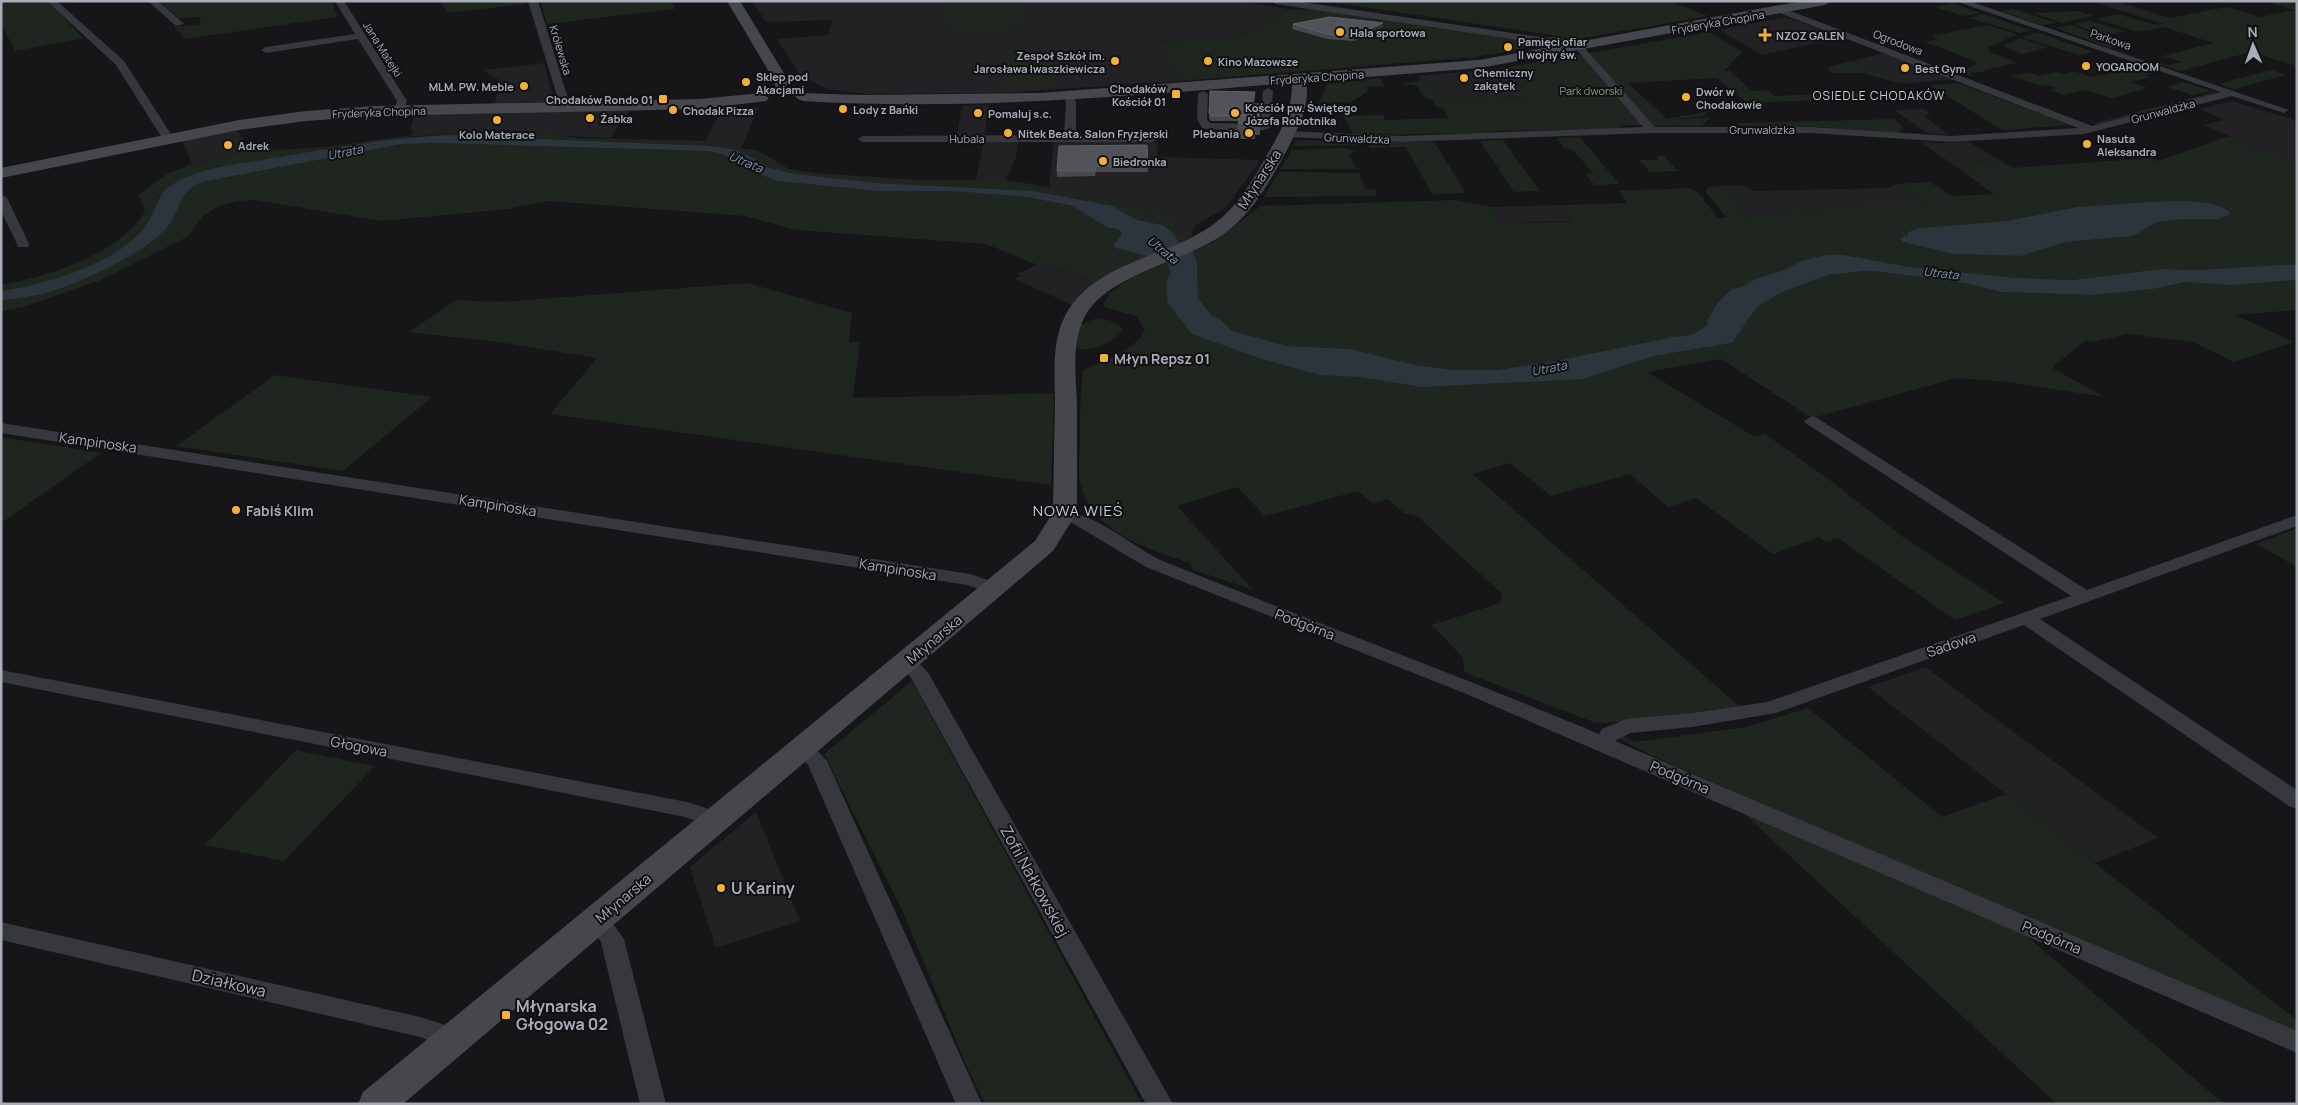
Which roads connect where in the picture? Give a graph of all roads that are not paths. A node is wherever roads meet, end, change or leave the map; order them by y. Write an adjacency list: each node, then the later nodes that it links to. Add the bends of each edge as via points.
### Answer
1 (51, 1): 31 (street, via 120,63)
2 (152, 1): 10 (street)
3 (339, 1): 11 (street, Jana Matejki)
4 (533, 1): 22 (street, Królewska, via 564,102)
5 (733, 1): 15 (main road)
6 (1275, 1): 12 (street)
7 (1825, 1): 9 (main road, Fryderyka Chopina)
8 (1958, 1): 17 (street, Parkowa)
9 (1780, 10): 12 (main road, Fryderyka Chopina); 25 (street, Ogrodowa)
10 (180, 24)
11 (360, 36): 13 (street); 23 (street, Jana Matejki, via 402,101)
12 (1574, 44): 14 (main road, Fryderyka Chopina, via 1479,64); 26 (street)
13 (266, 50)
14 (1298, 78): 20 (main road, Fryderyka Chopina); 27 (main road, Młynarska, via 1300,90)
15 (782, 86): 19 (main road, via 802,89 805,92); 21 (main road, via 761,94)
16 (1268, 91): 18 (street, via 1266,126 1259,128 1206,126 1202,119)
17 (2231, 93): 24 (street, Parkowa); 25 (street, Grunwaldzka)
18 (1203, 94)
19 (803, 96): 20 (main road, Fryderyka Chopina, via 864,100); 21 (main road)
20 (1069, 96): 29 (street)
21 (774, 101): 22 (main road, Fryderyka Chopina)
22 (562, 106): 23 (main road, Fryderyka Chopina)
23 (400, 110): 31 (main road, Fryderyka Chopina, via 288,118)
24 (2284, 110)
25 (2091, 129): 26 (street, Grunwaldzka, via 2057,134 1937,140 1822,130)
26 (1652, 130): 27 (street, Grunwaldzka, via 1402,139)
27 (1287, 134): 37 (main road, Młynarska, via 1252,194 1234,217 1190,244 1143,265 1099,292 1078,312 1070,327 1066,347 1065,504)
28 (864, 138): 29 (street, Hubala)
29 (1070, 138): 30 (street, Hubala)
30 (1152, 139)
31 (168, 140): 32 (main road, Fryderyka Chopina)
32 (1, 173)
33 (1, 198): 34 (street)
34 (23, 244)
35 (1812, 421): 40 (street)
36 (1, 428): 39 (street, Kampinoska, via 970,580)
37 (1062, 517): 39 (main road, Młynarska, via 1044,546); 44 (street, Podgórna, via 1077,520 1152,562 1202,584 1471,688)
38 (2297, 520): 40 (street, Sadowa)
39 (994, 588): 42 (main road, Młynarska)
40 (2085, 598): 41 (street, Sadowa)
41 (2026, 618): 44 (street, Sadowa, via 1770,708 1626,726 1610,734); 46 (street)
42 (907, 661): 45 (main road, Młynarska); 55 (street, Zofii Nałkowskiej, via 919,674)
43 (1, 676): 47 (street, Głogowa, via 687,810)
44 (1603, 744): 51 (street, Podgórna)
45 (803, 748): 47 (main road, Młynarska); 54 (street, via 817,760)
46 (2297, 801)
47 (716, 820): 48 (main road, Młynarska)
48 (598, 920): 50 (main road, Młynarska); 53 (street, via 612,939)
49 (1, 930): 50 (street, Działkowa, via 420,1027)
50 (455, 1040): 52 (main road, Młynarska)
51 (2297, 1042)
52 (383, 1102)
53 (653, 1104)
54 (969, 1104)
55 (1160, 1104)

